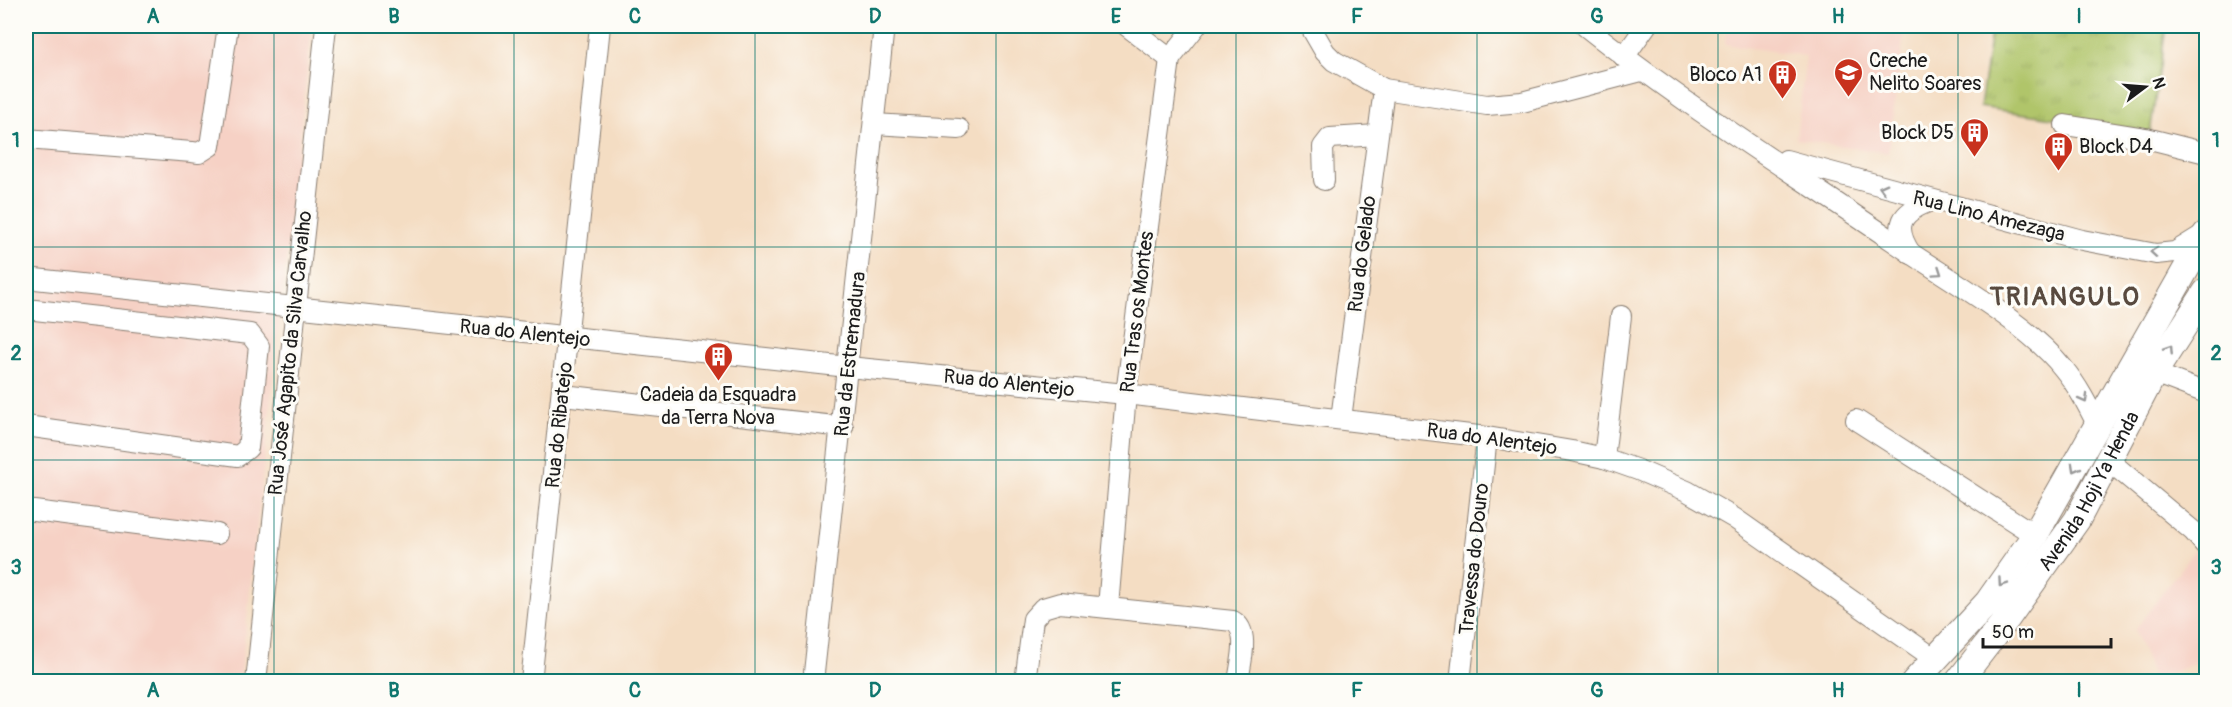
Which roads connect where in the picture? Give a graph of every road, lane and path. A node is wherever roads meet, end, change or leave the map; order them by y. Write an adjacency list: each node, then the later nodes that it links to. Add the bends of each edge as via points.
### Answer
1 (228, 26): 18 (street, via 210,146 205,150)
2 (326, 26): 27 (street, Rua José Agapito da Silva Carvalho)
3 (600, 26): 30 (street, Rua do Ribatejo)
4 (884, 26): 14 (street, Rua da Estremadura)
5 (1127, 26): 11 (street)
6 (1196, 26): 11 (street)
7 (1310, 26): 13 (street, via 1334,61)
8 (1584, 26): 10 (street, Rua Lino Amezaga)
9 (1646, 26): 10 (street)
10 (1624, 57): 12 (street, Rua Lino Amezaga)
11 (1170, 59): 34 (street, Rua Tras os Montes)
12 (1641, 71): 13 (street, via 1504,105); 20 (street, Rua Lino Amezaga)
13 (1384, 89): 17 (street, Rua do Gelado)
14 (874, 124): 16 (street); 31 (street, Rua da Estremadura)
15 (2065, 125): 19 (street, via 2146,138)
16 (959, 129)
17 (1377, 135): 21 (street, via 1330,138 1323,147); 36 (street, Rua do Gelado)
18 (26, 139)
19 (2206, 153)
20 (1769, 155): 22 (street, Rua Lino Amezaga, one-way to 20); 24 (street, Rua Lino Amezaga)
21 (1324, 180)
22 (1931, 201): 23 (street, Rua Lino Amezaga, one-way to 22, via 2175,252 2156,254 2082,240); 24 (street, via 1914,207 1904,217 1900,230)
23 (2206, 233): 39 (main road, Avenida Hoji Ya Henda)
24 (1911, 254): 39 (street, Rua Lino Amezaga, one-way to 39, via 2041,346 2063,367)
25 (26, 278): 27 (street, Rua do Alentejo)
26 (2206, 292): 32 (main road, Avenida Hoji Ya Henda, one-way to 26)
27 (294, 308): 30 (street, Rua do Alentejo); 50 (street, Rua José Agapito da Silva Carvalho)
28 (26, 309): 38 (street, via 250,334 259,346 248,448 238,456)
29 (1621, 316): 42 (street)
30 (568, 338): 31 (street, Rua do Alentejo); 35 (street, Rua do Ribatejo)
31 (848, 367): 34 (street, Rua do Alentejo); 40 (street, Rua da Estremadura)
32 (2154, 373): 33 (street); 43 (main road, Avenida Hoji Ya Henda)
33 (2206, 393)
34 (1126, 394): 36 (street, Rua do Alentejo); 48 (street, Rua Tras os Montes)
35 (563, 395): 40 (street); 51 (street, Rua do Ribatejo)
36 (1341, 419): 41 (street, Rua do Alentejo)
37 (1856, 420): 46 (street)
38 (26, 426)
39 (2098, 426): 46 (main road, Avenida Hoji Ya Henda, one-way to 46)
40 (843, 428): 52 (street, Rua da Estremadura)
41 (1487, 437): 42 (street, Rua do Alentejo); 55 (street, Travessa do Douro)
42 (1604, 458): 49 (street, Rua do Alentejo, via 1687,491 1734,518)
43 (2108, 460): 47 (street); 57 (main road, Avenida Hoji Ya Henda, via 2077,520)
44 (26, 510): 45 (street)
45 (217, 534)
46 (2035, 535): 49 (main road, Avenida Hoji Ya Henda, one-way to 49, via 1988,602)
47 (2206, 546)
48 (1108, 607): 53 (street, via 1060,603 1043,608 1033,619); 54 (street, via 1239,624 1243,643)
49 (1935, 659): 56 (main road)
50 (256, 681)
51 (531, 681)
52 (813, 681)
53 (1025, 681)
54 (1238, 681)
55 (1460, 681)
56 (1914, 681)
57 (1958, 681)

